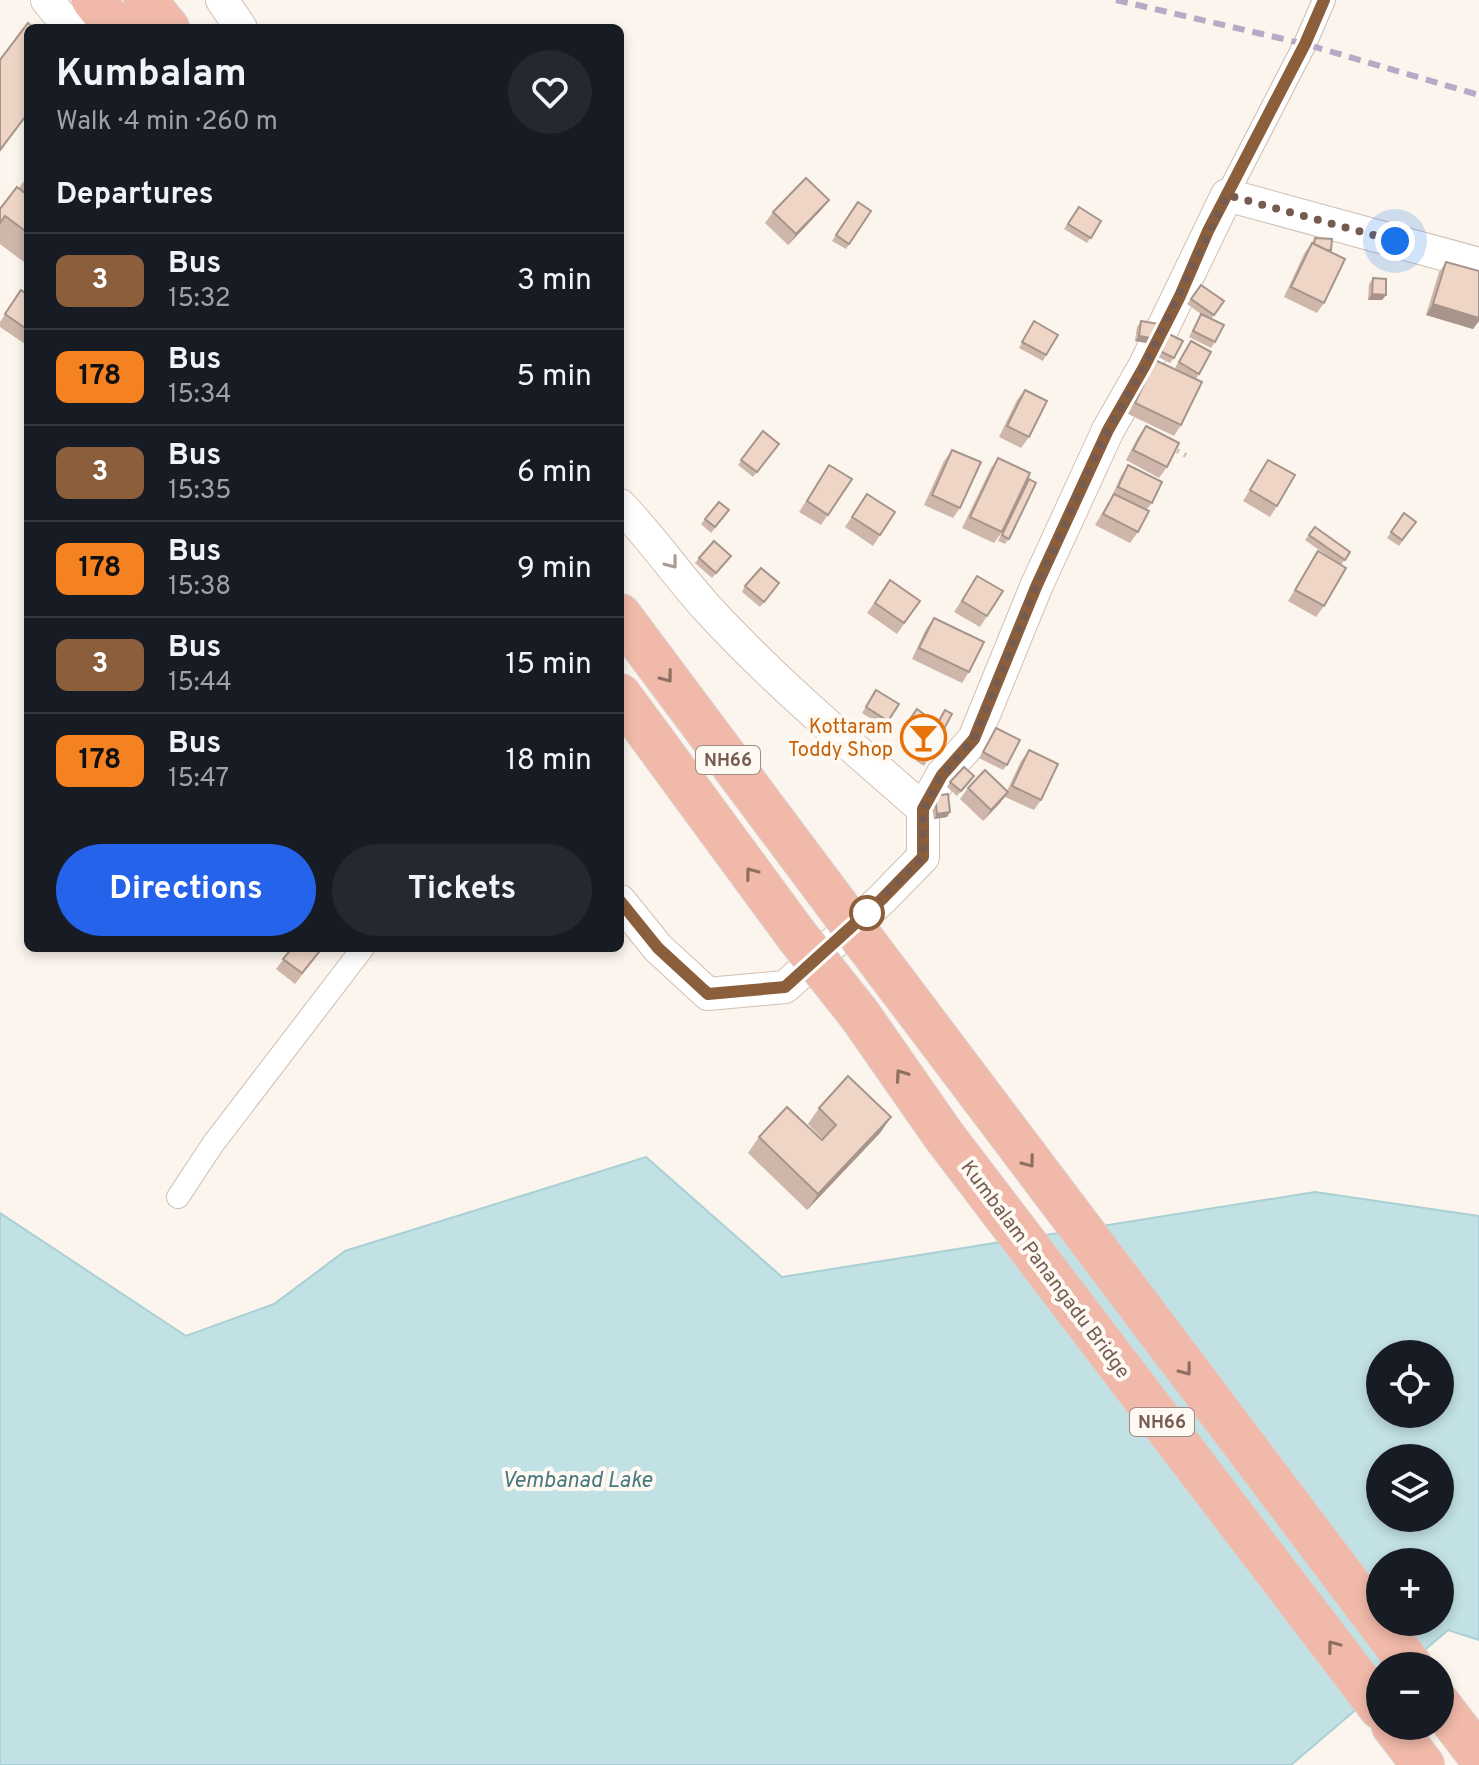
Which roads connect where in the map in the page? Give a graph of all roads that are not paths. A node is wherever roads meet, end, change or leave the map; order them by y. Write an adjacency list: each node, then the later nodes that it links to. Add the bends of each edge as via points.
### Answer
1 (47, 0): 6 (street)
2 (93, 0): 7 (highway)
3 (145, 0): 8 (highway)
4 (222, 0): 9 (street)
5 (1324, 0): 10 (street)
6 (67, 24)
7 (113, 24)
8 (165, 24)
9 (238, 24)
10 (1227, 195): 11 (street); 15 (street, via 1108,430 974,739 942,775)
11 (1479, 264)
12 (624, 509): 15 (street, one-way to 15, via 763,665)
13 (624, 620): 19 (highway, NH66, one-way to 19, bridge)
14 (624, 700): 20 (highway, Kumbalam Panangadu Bridge / NH66, one-way to 14, bridge, via 944,1136)
15 (923, 809): 16 (street, via 923,857 785,987 708,994 658,948)
16 (624, 906)
17 (360, 952): 18 (street)
18 (178, 1197)
19 (1400, 1652)
20 (1366, 1690)
21 (1454, 1723): 23 (highway)
22 (1404, 1740): 24 (highway)
23 (1479, 1756)
24 (1423, 1765)

